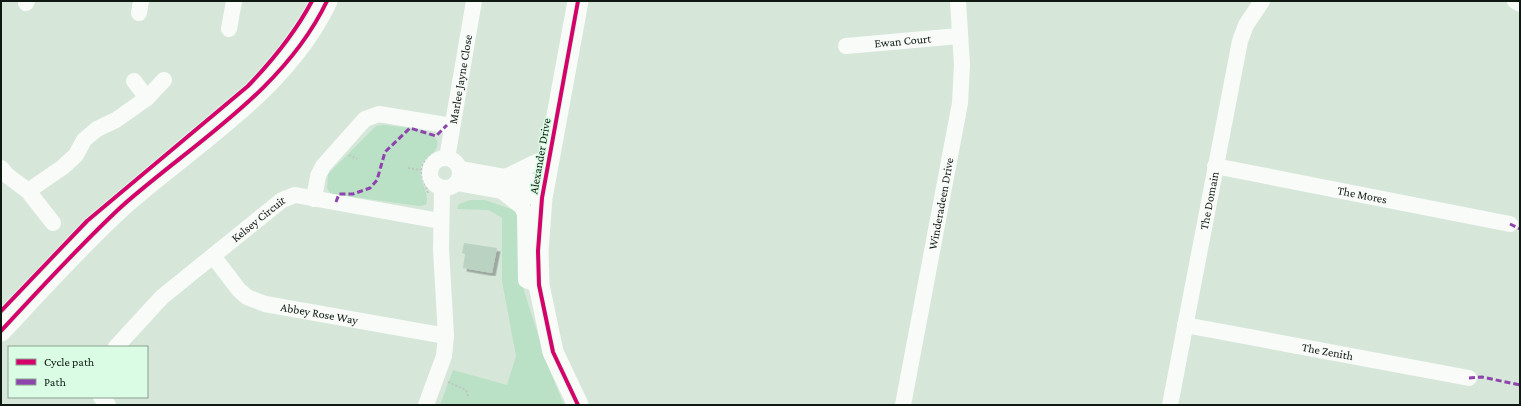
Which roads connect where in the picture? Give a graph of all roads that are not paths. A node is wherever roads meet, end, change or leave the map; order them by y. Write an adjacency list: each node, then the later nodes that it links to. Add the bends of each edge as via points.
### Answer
1 (234, 1): 9 (street)
2 (327, 1): 32 (main road, via 302,44 270,82 117,212 52,275)
3 (474, 1): 15 (street, Marlee Jayne Close)
4 (578, 1): 17 (main road, Alexander Drive)
5 (958, 1): 10 (street, Winderadeen Drive)
6 (1262, 1): 18 (street, The Domain, via 1246,25 1240,41)
7 (1515, 1): 8 (street)
8 (1520, 4)
9 (229, 29)
10 (959, 36): 11 (street, Ewan Court); 38 (street, Winderadeen Drive, via 962,64 960,103)
11 (846, 46)
12 (164, 80): 14 (street)
13 (134, 81): 14 (street)
14 (147, 98): 22 (street, via 116,120 97,129 84,140 76,155 63,167)
15 (452, 126): 16 (street, Marlee Jayne Close); 25 (street, via 379,114 364,119 323,166 318,176)
16 (443, 153): 20 (street, via 455,161); 24 (street, via 430,171)
17 (550, 157): 21 (street, via 534,162); 23 (main road, Alexander Drive)
18 (1215, 166): 28 (street, The Mores); 31 (street, The Domain)
19 (1, 168): 22 (street)
20 (459, 176): 21 (street); 24 (street, via 452,187)
21 (503, 184): 23 (street); 30 (street, via 525,214 526,280)
22 (28, 191): 27 (street)
23 (544, 191): 30 (main road, Alexander Drive, via 538,251)
24 (435, 192): 26 (street)
25 (314, 199): 26 (street, Kelsey Circuit); 29 (street, Kelsey Circuit, via 295,196 282,200)
26 (440, 221): 33 (street)
27 (53, 223)
28 (1510, 224)
29 (213, 256): 33 (street, Abbey Rose Way, via 239,290 247,297 265,304); 34 (street, Kelsey Circuit, via 154,305)
30 (539, 286): 37 (main road, Alexander Drive, via 553,352)
31 (1185, 325): 35 (street, The Zenith); 39 (street, The Domain)
32 (1, 331)
33 (446, 336): 36 (street, via 444,356)
34 (117, 346)
35 (1469, 378)
36 (426, 405)
37 (578, 405)
38 (903, 405)
39 (1170, 405)

